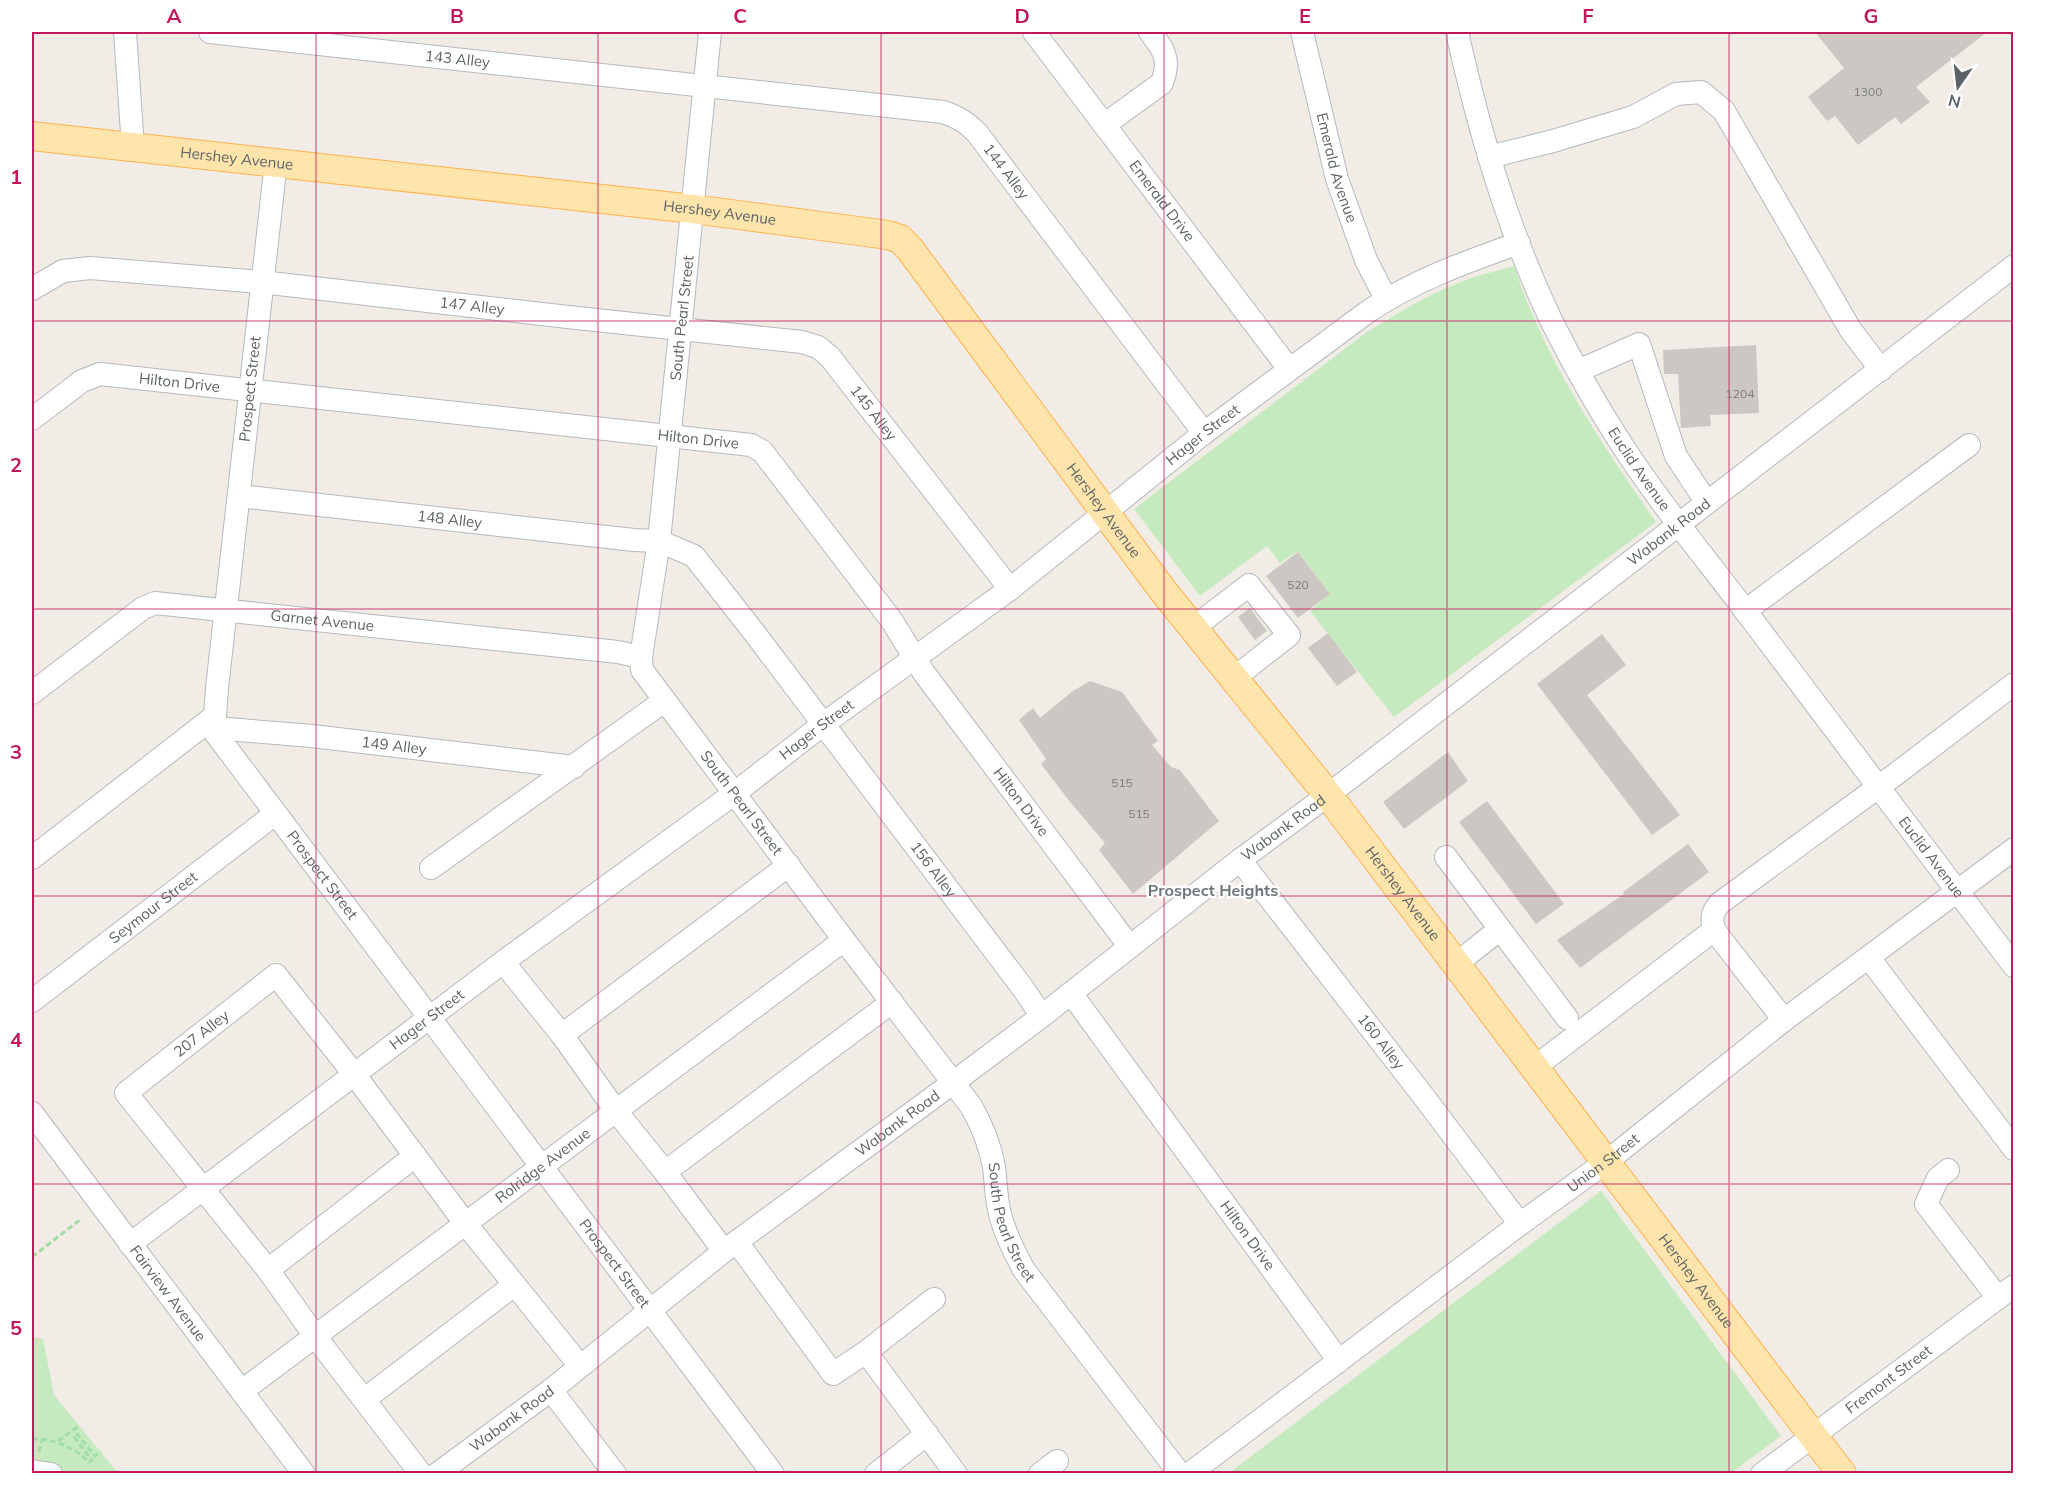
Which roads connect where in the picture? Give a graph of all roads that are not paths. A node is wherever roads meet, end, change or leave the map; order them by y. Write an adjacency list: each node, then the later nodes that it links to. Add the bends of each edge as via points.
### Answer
1 (125, 32): 11 (street)
2 (210, 32): 8 (street, 143 Alley)
3 (711, 32): 8 (street, South Pearl Street)
4 (1034, 32): 9 (street, Emerald Drive)
5 (1150, 32): 9 (street, via 1166,59 1162,83)
6 (1302, 32): 19 (street, Emerald Avenue, via 1337,178 1366,260)
7 (1457, 32): 12 (street, Euclid Avenue)
8 (705, 84): 14 (street, South Pearl Street); 26 (street, 144 Alley, via 943,112 965,121)
9 (1104, 125): 21 (street, Emerald Drive)
10 (32, 136): 11 (main road, Hershey Avenue)
11 (133, 147): 13 (main road, Hershey Avenue)
12 (1489, 157): 15 (street, Euclid Avenue); 22 (street, via 1633,117 1676,94 1701,92 1724,111 1850,329)
13 (276, 162): 14 (main road, Hershey Avenue); 17 (street, Prospect Street)
14 (693, 209): 20 (street, South Pearl Street); 31 (main road, Hershey Avenue, via 900,239)
15 (1518, 243): 19 (street, Hager Street); 23 (street, Euclid Avenue)
16 (2013, 266): 22 (street, Wabank Road)
17 (261, 282): 18 (street, 147 Alley, via 90,268 63,271); 20 (street, 147 Alley); 24 (street, Prospect Street)
18 (32, 289)
19 (1386, 299): 21 (street, Hager Street)
20 (682, 328): 27 (street, South Pearl Street); 34 (street, 145 Alley, via 818,347 830,357)
21 (1289, 369): 26 (street, Hager Street)
22 (1881, 370): 30 (street, Wabank Road)
23 (1578, 371): 30 (street, via 1639,344 1676,456); 32 (street, Euclid Avenue, via 1622,444)
24 (250, 390): 25 (street, Hilton Drive, via 100,374 82,381); 27 (street, Hilton Drive); 29 (street, Prospect Street)
25 (32, 419)
26 (1204, 433): 31 (street, Hager Street)
27 (670, 437): 33 (street, South Pearl Street); 39 (street, Hilton Drive, via 751,445 762,451 892,621)
28 (1970, 445): 36 (street)
29 (239, 496): 33 (street, 148 Alley); 35 (street, Prospect Street)
30 (1707, 503): 32 (street, Wabank Road)
31 (1105, 513): 34 (street, Hager Street); 37 (main road, Hershey Avenue)
32 (1679, 525): 36 (street, Euclid Avenue); 49 (street, Wabank Road)
33 (659, 541): 38 (street, South Pearl Street); 45 (street, 156 Alley, via 694,556)
34 (1010, 589): 39 (street, Hager Street)
35 (226, 610): 38 (street, Garnet Avenue); 42 (street, Garnet Avenue, via 148,605); 44 (street, Prospect Street)
36 (1745, 611): 47 (street, Euclid Avenue)
37 (1193, 628): 40 (main road, Hershey Avenue); 40 (street, via 1248,585 1289,635)
38 (641, 657): 43 (street, South Pearl Street, via 642,670)
39 (914, 657): 45 (street, Hager Street); 61 (street, Hilton Drive)
40 (1233, 679): 49 (main road, Hershey Avenue)
41 (2013, 684): 47 (street)
42 (32, 693)
43 (664, 701): 46 (street); 48 (street, South Pearl Street)
44 (215, 722): 46 (street, 149 Alley); 50 (street, Prospect Street, via 216,734); 53 (street)
45 (822, 725): 48 (street, Hager Street); 69 (street, 156 Alley)
46 (574, 767): 56 (street)
47 (1878, 787): 57 (street, Euclid Avenue); 59 (street, via 1720,903 1714,910)
48 (735, 793): 55 (street, South Pearl Street); 63 (street, Hager Street)
49 (1328, 795): 54 (street, Wabank Road); 64 (main road, Hershey Avenue)
50 (275, 814): 67 (street, Seymour Street); 70 (street, Prospect Street)
51 (2013, 849): 57 (street, Union Street)
52 (1446, 857): 58 (street)
53 (32, 858)
54 (1240, 860): 61 (street, Wabank Road); 87 (street, 160 Alley)
55 (789, 865): 60 (street, South Pearl Street); 73 (street)
56 (431, 868)
57 (1957, 891): 62 (street, Union Street); 65 (street, Euclid Avenue)
58 (1500, 929): 64 (street); 71 (street)
59 (1714, 930): 72 (street); 74 (street)
60 (844, 940): 68 (street, South Pearl Street); 77 (street, Rolridge Avenue)
61 (1130, 947): 66 (street, Wabank Road)
62 (1869, 958): 72 (street, Union Street); 79 (street)
63 (503, 962): 70 (street, Hager Street); 73 (street)
64 (1456, 964): 74 (main road, Hershey Avenue)
65 (2013, 966)
66 (1071, 993): 69 (street, Wabank Road); 97 (street, Hilton Drive)
67 (32, 1001)
68 (892, 1002): 76 (street, South Pearl Street); 84 (street)
69 (1042, 1016): 76 (street, Wabank Road)
70 (429, 1018): 75 (street, Hager Street); 82 (street, Prospect Street)
71 (1567, 1018)
72 (1784, 1020): 81 (street, Union Street)
73 (562, 1035): 77 (street)
74 (1534, 1066): 81 (main road, Hershey Avenue)
75 (354, 1074): 80 (street); 85 (street, Hager Street); 85 (street, 207 Alley, via 276,975 126,1093)
76 (954, 1082): 89 (street, Wabank Road); 114 (street, South Pearl Street, via 982,1125 994,1166 999,1212 1024,1270)
77 (616, 1111): 82 (street, Rolridge Avenue); 84 (street)
78 (32, 1113): 88 (street, Fairview Avenue)
79 (2013, 1149)
80 (415, 1156): 86 (street); 90 (street)
81 (1606, 1162): 87 (street, Union Street); 103 (main road, Hershey Avenue)
82 (540, 1167): 86 (street, Rolridge Avenue); 94 (street, Prospect Street)
83 (1948, 1170): 92 (street, via 1938,1178 1926,1204)
84 (665, 1172): 89 (street)
85 (204, 1190): 88 (street, Hager Street); 90 (street)
86 (465, 1223): 91 (street); 95 (street, Rolridge Avenue)
87 (1520, 1224): 97 (street, Union Street)
88 (130, 1244): 100 (street, Fairview Avenue)
89 (731, 1246): 94 (street, Wabank Road); 96 (street, via 833,1374)
90 (268, 1270): 95 (street)
91 (514, 1285): 98 (street); 101 (street)
92 (2006, 1292): 103 (street, Fremont Street)
93 (934, 1299): 96 (street)
94 (649, 1311): 98 (street, Wabank Road); 111 (street, Prospect Street)
95 (315, 1336): 100 (street, Rolridge Avenue); 101 (street)
96 (866, 1352): 102 (street)
97 (1339, 1361): 115 (street, Union Street)
98 (580, 1366): 99 (street, Wabank Road)
99 (551, 1390): 104 (street, Wabank Road); 110 (street)
100 (242, 1391): 107 (street, Fairview Avenue)
101 (365, 1399): 108 (street)
102 (927, 1434): 112 (street); 113 (street)
103 (1814, 1435): 116 (street, Fremont Street); 117 (main road, Hershey Avenue)
104 (462, 1466): 109 (street, Wabank Road)
105 (32, 1471): 106 (street)
106 (51, 1473)
107 (304, 1473)
108 (421, 1473)
109 (436, 1473)
110 (615, 1473)
111 (773, 1473)
112 (876, 1473)
113 (956, 1473)
114 (1179, 1473)
115 (1189, 1473)
116 (1762, 1473)
117 (1842, 1473)

